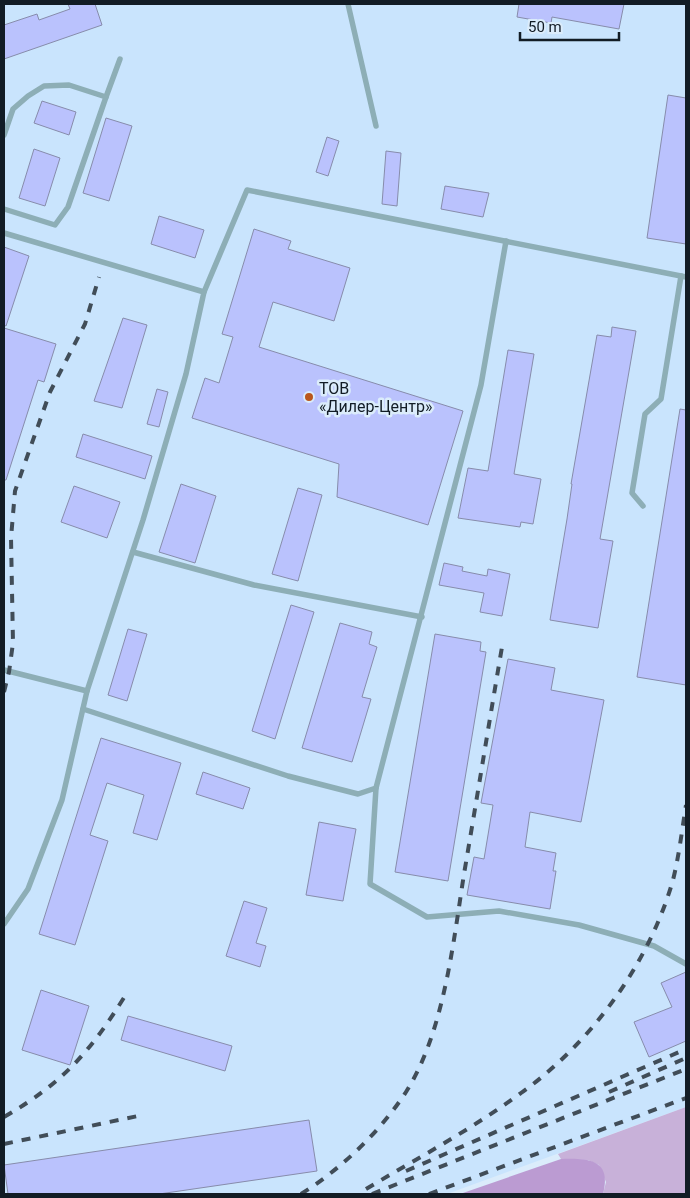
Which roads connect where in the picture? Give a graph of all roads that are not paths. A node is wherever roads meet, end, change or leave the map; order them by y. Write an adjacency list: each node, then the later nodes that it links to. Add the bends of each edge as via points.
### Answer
1 (348, 4): 4 (lane)
2 (120, 59): 3 (lane)
3 (106, 97): 5 (lane, via 69,85 44,86 13,109); 6 (lane, via 68,207 55,225)
4 (376, 126)
5 (4, 135)
6 (4, 209)
7 (4, 232): 10 (lane)
8 (506, 241): 9 (lane); 10 (lane, via 248,190); 13 (lane, via 481,385)
9 (684, 276): 11 (lane, via 661,399 645,414 632,493)
10 (204, 292): 12 (lane, via 186,374)
11 (643, 506)
12 (133, 552): 13 (lane, via 254,585); 15 (lane)
13 (422, 616): 17 (lane)
14 (4, 670): 15 (lane)
15 (87, 691): 16 (lane)
16 (83, 709): 17 (lane, via 288,776 358,794); 18 (lane, via 62,800 28,889)
17 (376, 788): 19 (lane, via 370,884 427,917 499,911 561,922 654,946)
18 (4, 924)
19 (686, 964)

